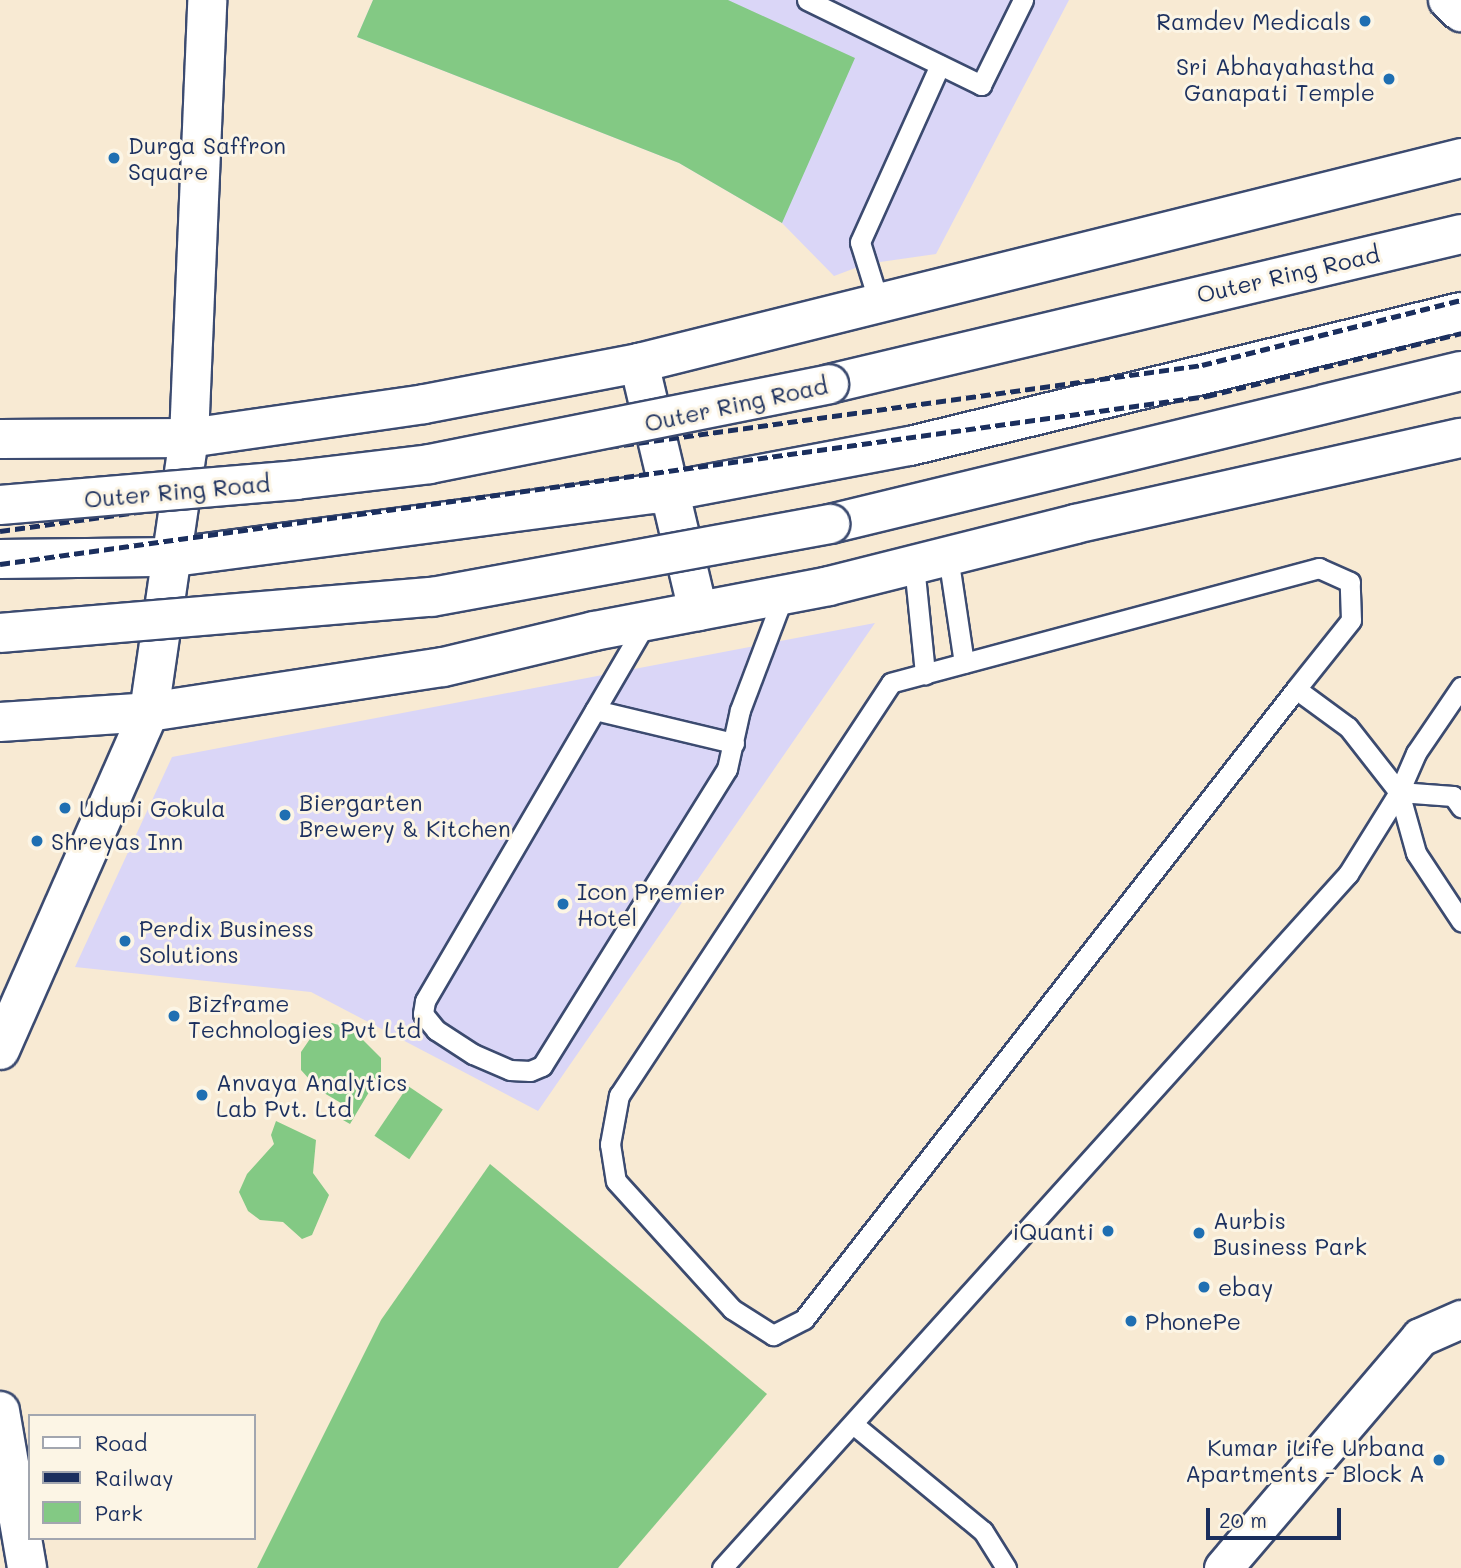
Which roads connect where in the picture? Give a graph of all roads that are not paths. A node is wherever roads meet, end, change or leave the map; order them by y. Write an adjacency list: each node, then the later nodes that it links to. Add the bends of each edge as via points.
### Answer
1 (207, 0): 13 (main road)
2 (807, 0): 6 (lane)
3 (1023, 0): 6 (lane, via 981,85)
4 (1448, 0): 5 (main road)
5 (1461, 12)
6 (940, 65): 9 (lane, via 860,242)
7 (1461, 158): 9 (main road)
8 (1461, 234): 17 (main road, Outer Ring Road, bridge, via 829,384 430,464)
9 (880, 306): 11 (main road)
10 (1461, 312): 16 (main road, via 910,446)
11 (639, 363): 13 (main road, via 424,404); 16 (main road)
12 (1461, 371): 24 (main road, bridge, via 830,524 432,597)
13 (188, 438): 15 (main road); 18 (main road)
14 (1461, 438): 20 (main road)
15 (0, 439)
16 (670, 492): 18 (main road); 22 (main road)
17 (0, 505)
18 (174, 557): 19 (main road); 30 (main road)
19 (0, 559)
20 (931, 561): 21 (main road); 25 (lane); 26 (lane)
21 (783, 594): 22 (main road); 32 (lane, via 740,710)
22 (698, 611): 23 (main road)
23 (648, 620): 29 (lane); 30 (main road, via 443,667)
24 (0, 633)
25 (964, 663): 26 (lane); 28 (lane, via 1319,568 1350,582 1351,620)
26 (925, 674): 28 (lane, via 891,683 619,1095 610,1144 616,1181 732,1309 773,1335 804,1319)
27 (1461, 687): 33 (lane, via 1416,753)
28 (1296, 688): 33 (lane, via 1349,727)
29 (595, 710): 32 (lane); 32 (lane, via 425,1001 423,1014 436,1030 473,1054 510,1070 542,1066 727,769)
30 (149, 712): 31 (main road); 36 (main road)
31 (0, 722)
32 (734, 743)
33 (1399, 792): 34 (lane); 35 (lane, via 1416,853); 39 (lane, via 1348,874)
34 (1458, 795)
35 (1461, 921)
36 (0, 1050)
37 (1461, 1319): 44 (street, via 1420,1336)
38 (0, 1410): 40 (main road)
39 (853, 1424): 42 (lane); 43 (lane, via 983,1531)
40 (5, 1476): 41 (main road)
41 (27, 1568)
42 (722, 1568)
43 (1006, 1568)
44 (1223, 1568)

